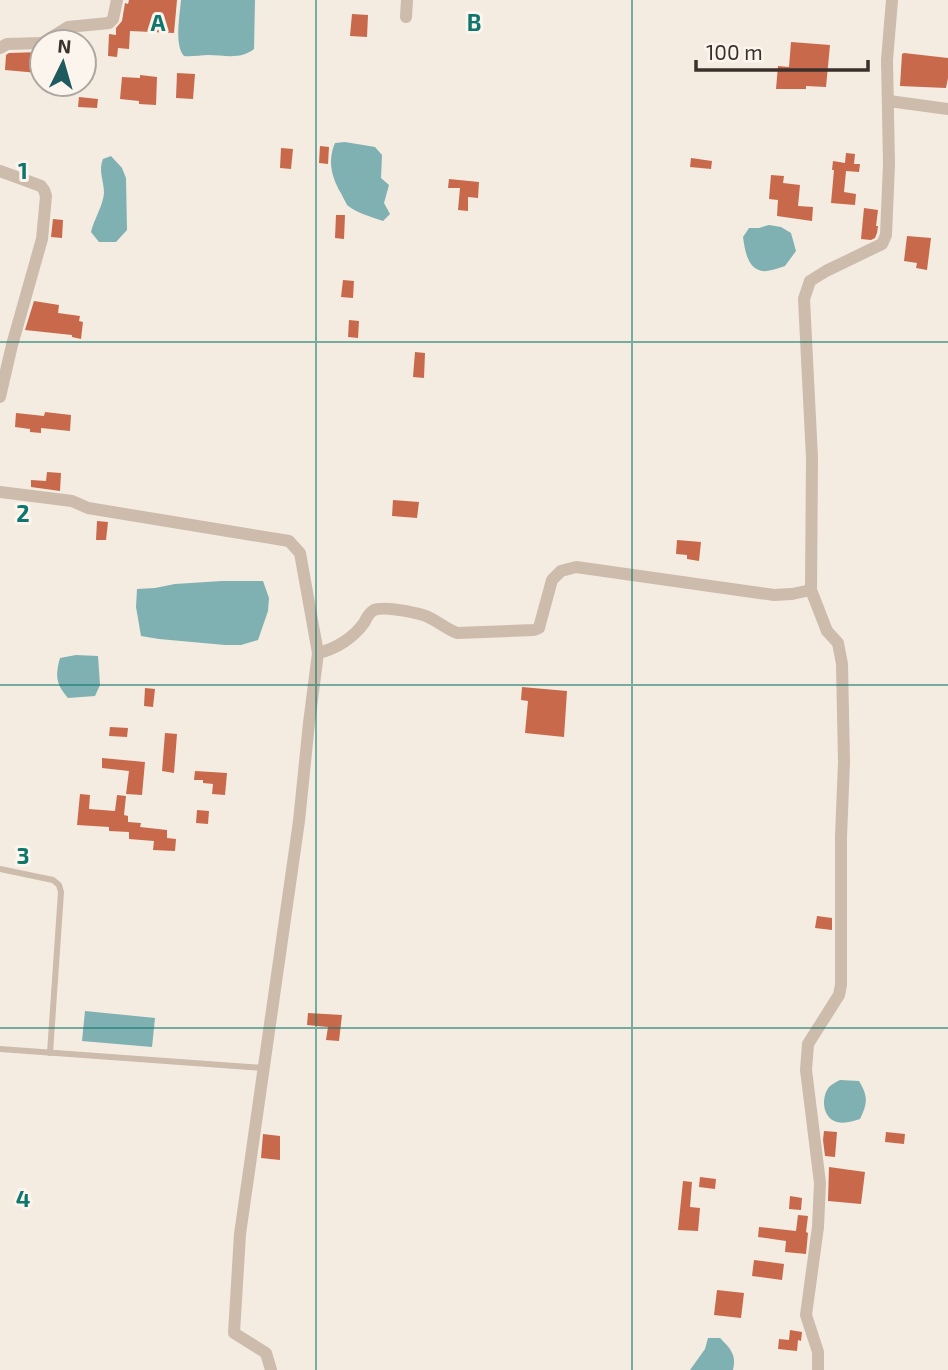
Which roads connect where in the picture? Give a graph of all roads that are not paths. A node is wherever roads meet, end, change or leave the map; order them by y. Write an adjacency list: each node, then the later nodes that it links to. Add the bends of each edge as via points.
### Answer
1 (117, 0): 5 (street, via 109,23)
2 (407, 0): 4 (street)
3 (892, 0): 8 (street)
4 (406, 17)
5 (66, 28)
6 (28, 43): 7 (street)
7 (0, 48)
8 (889, 101): 9 (street); 13 (street, via 886,235 882,244 810,281 804,299 812,458)
9 (948, 109)
10 (0, 171): 11 (street, via 41,186 46,196 42,239)
11 (0, 397)
12 (0, 492): 14 (street, via 289,541 300,553)
13 (811, 590): 14 (street, via 774,595 576,567 561,571 552,580 540,624 534,630 457,633 425,615 386,608 370,613 355,634 332,650); 20 (street, via 827,631 838,643 844,762 841,985 808,1044 806,1070 820,1183 806,1315 818,1352)
14 (318, 653): 18 (street)
15 (0, 869): 17 (lane, via 59,884)
16 (0, 1049): 17 (lane)
17 (50, 1053): 18 (lane)
18 (263, 1068): 19 (street, via 240,1234 234,1333 266,1353)
19 (271, 1370)
20 (818, 1370)

